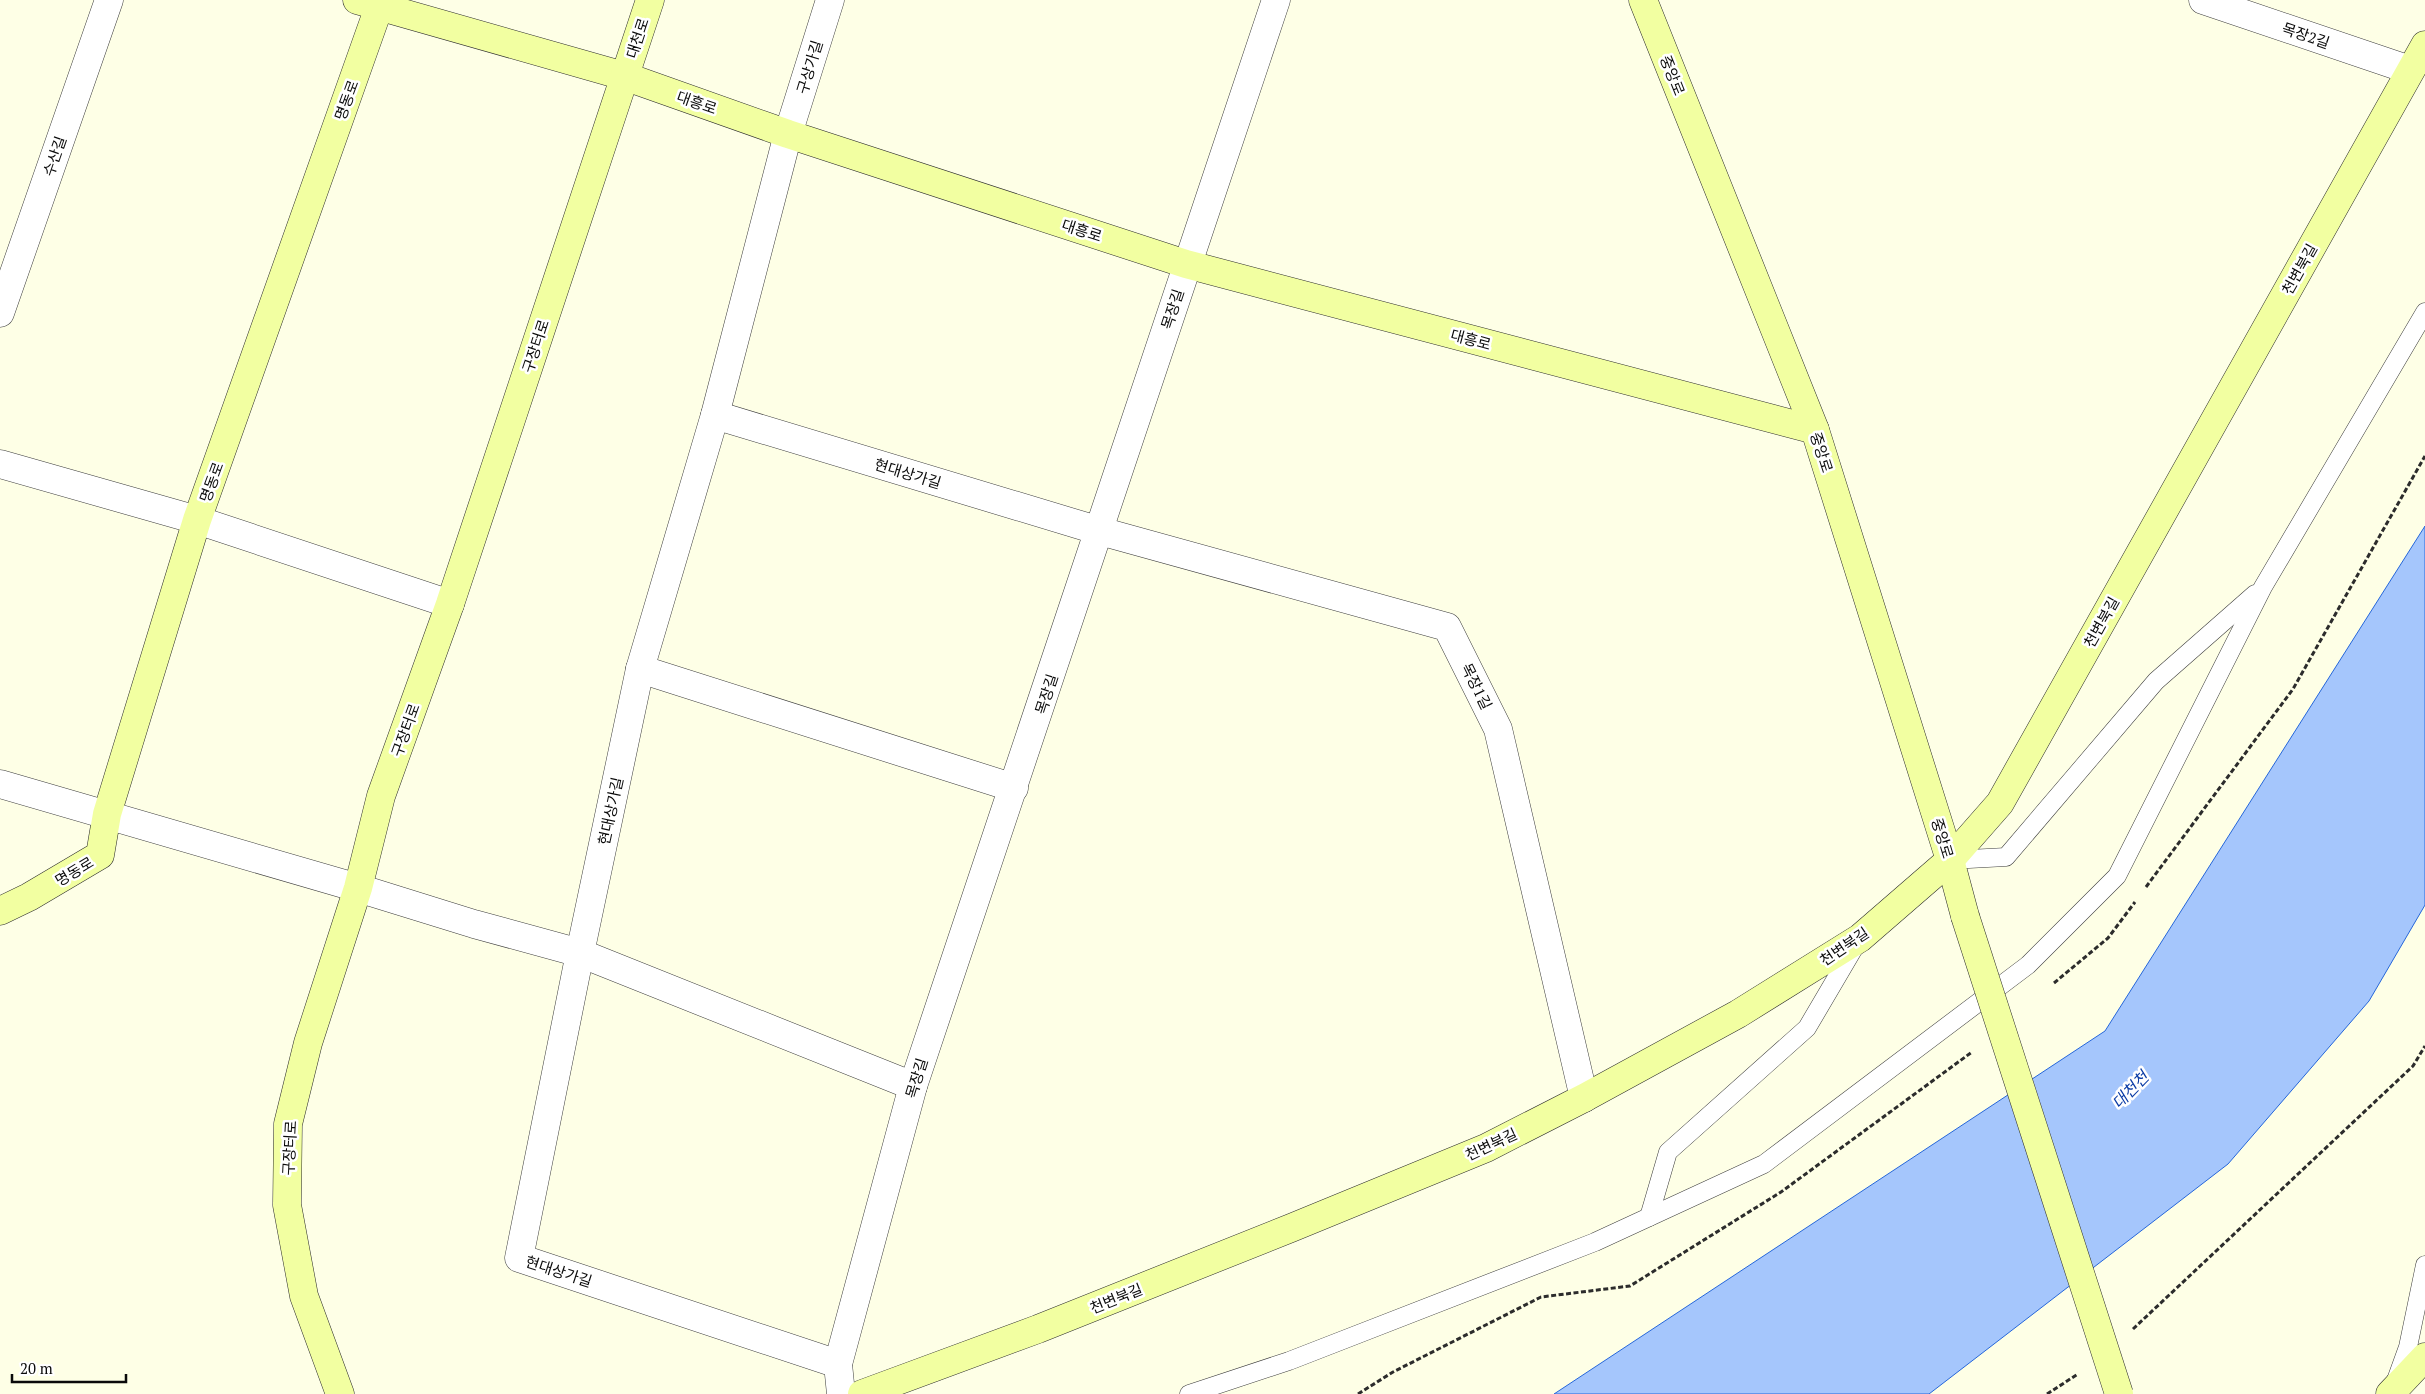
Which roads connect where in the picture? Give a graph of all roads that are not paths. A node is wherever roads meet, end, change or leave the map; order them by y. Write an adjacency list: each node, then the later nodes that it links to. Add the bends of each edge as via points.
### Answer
1 (109, 0): 14 (street, 수산길)
2 (650, 0): 10 (street, 대천로)
3 (830, 0): 11 (street, 구상가길)
4 (1276, 0): 12 (street, 목장길)
5 (1643, 0): 16 (street, 중앙로)
6 (2203, 0): 9 (street, 목장2길)
7 (372, 2): 10 (street, 대흥로); 18 (street, 명동로)
8 (2425, 45): 9 (street, 천변북길)
9 (2410, 70): 26 (street, 천변북길, via 2000,802)
10 (624, 76): 11 (street, 대흥로); 21 (street, 구장터로)
11 (788, 134): 12 (street, 대흥로); 15 (street, 현대상가길)
12 (1186, 264): 16 (street, 대흥로); 19 (street, 목장길)
13 (2425, 312): 20 (lane)
14 (0, 313)
15 (715, 415): 19 (street, 현대상가길); 22 (street, 현대상가길)
16 (1816, 430): 26 (street, 중앙로)
17 (0, 464): 18 (street)
18 (197, 520): 21 (street); 25 (street, 명동로)
19 (1100, 531): 24 (street, 목장길); 32 (street, 목장1길, via 1447,627 1498,729)
20 (2263, 587): 26 (lane, via 2156,681 2006,857); 33 (lane, via 2117,876 2028,965 1764,1164)
21 (450, 604): 27 (street, 구장터로, via 381,796)
22 (640, 669): 24 (street); 30 (street, 현대상가길)
23 (0, 784): 25 (street)
24 (1014, 788): 31 (street, 목장길)
25 (107, 814): 27 (street); 28 (street, 명동로, via 100,855)
26 (1950, 860): 29 (street, 천변북길); 42 (street, 중앙로, bridge, via 1965,916)
27 (358, 888): 30 (street); 38 (street, 구장터로, via 308,1043 288,1124 287,1205 304,1296)
28 (0, 911)
29 (1860, 938): 32 (street, 천변북길, via 1738,1014); 33 (lane, via 1807,1028 1668,1152)
30 (580, 953): 31 (street); 36 (street, 현대상가길, via 519,1258)
31 (913, 1086): 36 (street, 목장길)
32 (1584, 1098): 40 (street, 천변북길, via 1486,1148 1038,1329)
33 (1649, 1217): 41 (lane, via 1595,1242 1289,1361)
34 (2425, 1265): 37 (lane, via 2408,1347)
35 (2425, 1357): 37 (street)
36 (838, 1364): 39 (street, 목장길)
37 (2389, 1393)
38 (340, 1394)
39 (840, 1394)
40 (862, 1394)
41 (1189, 1394)
42 (2119, 1394)

